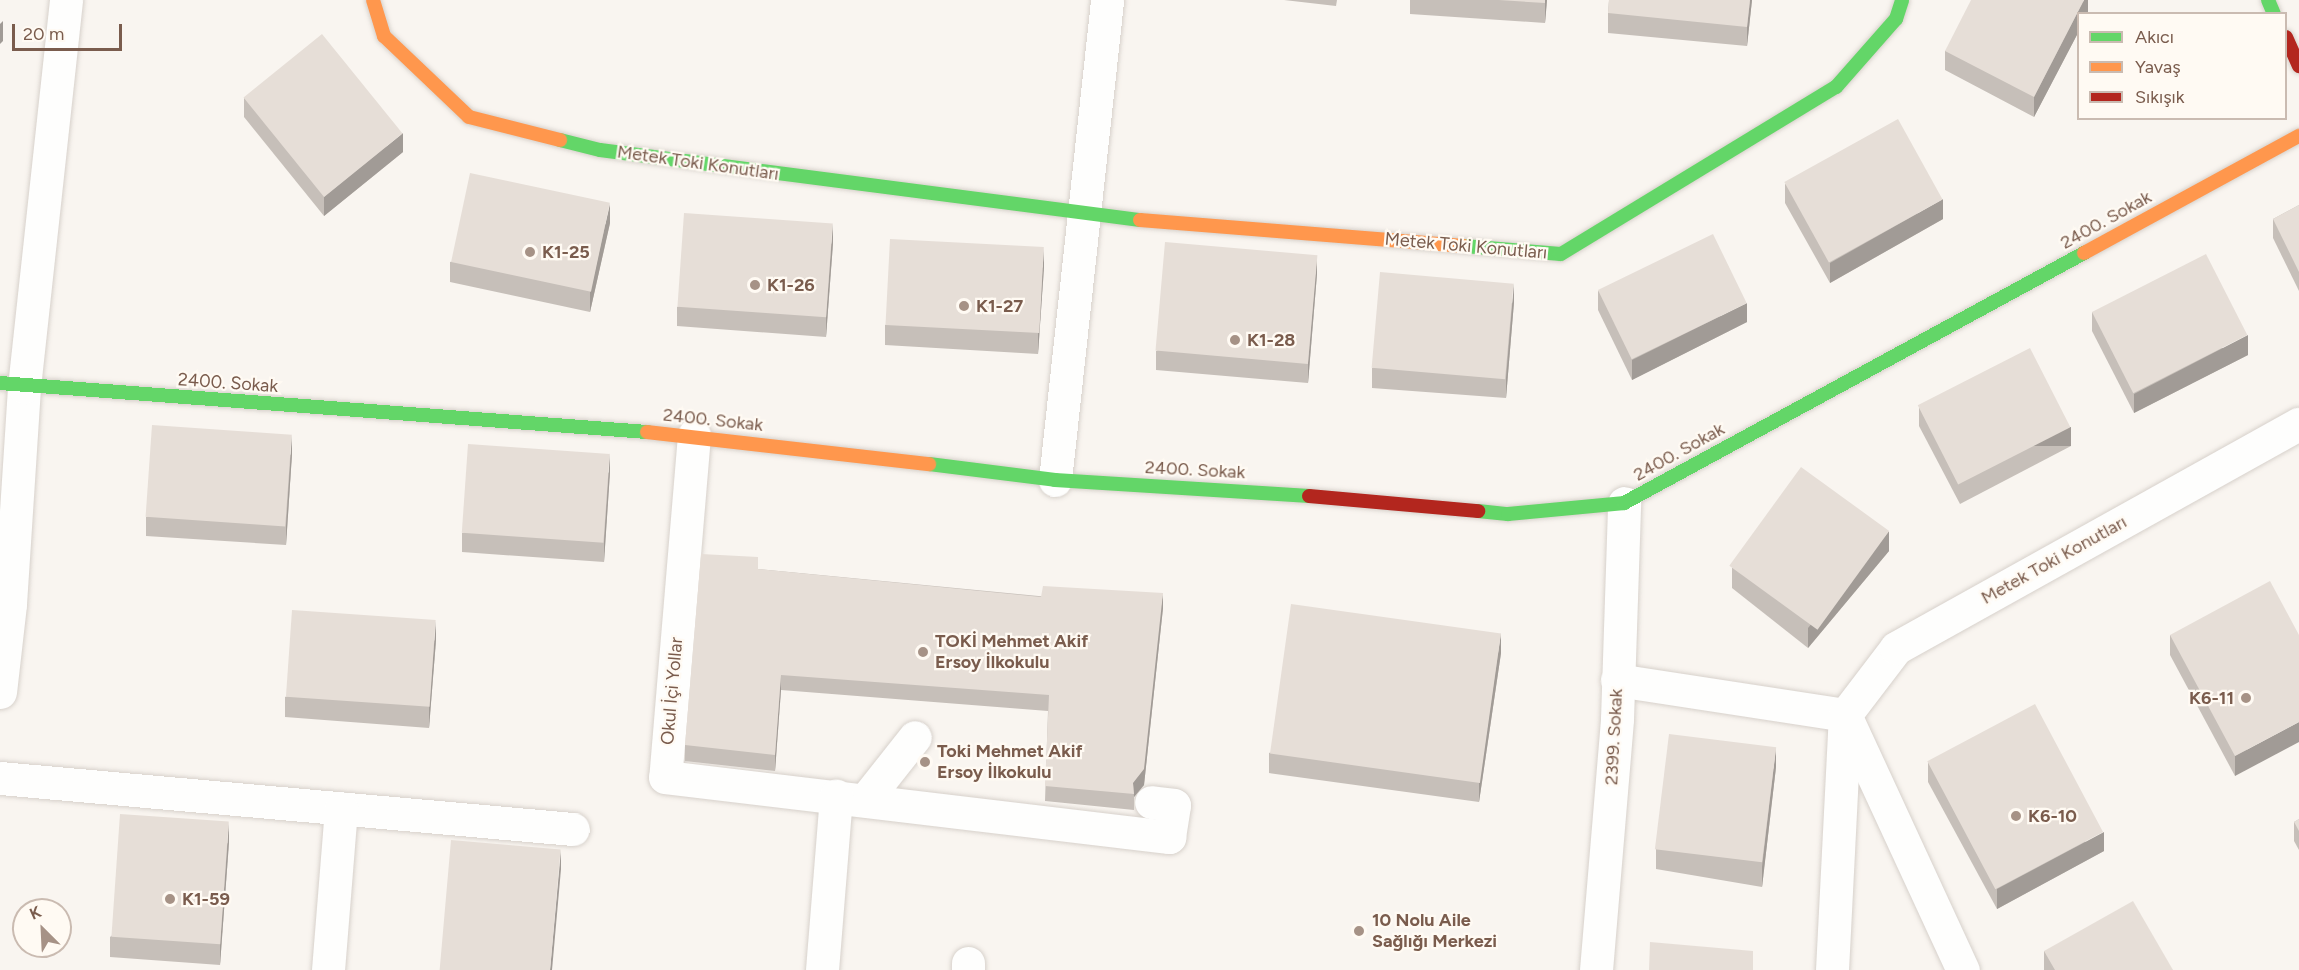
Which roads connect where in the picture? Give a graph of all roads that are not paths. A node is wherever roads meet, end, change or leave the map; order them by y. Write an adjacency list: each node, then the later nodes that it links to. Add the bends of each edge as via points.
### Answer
1 (66, 0): 9 (street)
2 (373, 0): 8 (main road, Metek Toki Konutları, via 384,36 469,117 600,150)
3 (1107, 0): 8 (street)
4 (1902, 0): 8 (main road, Metek Toki Konutları, via 1896,19 1836,87 1562,254)
5 (2287, 39): 6 (main road)
6 (2299, 66)
7 (2299, 136): 13 (main road, 2400. Sokak)
8 (1084, 215): 12 (street)
9 (12, 385): 10 (main road, 2400. Sokak); 15 (street, via 10,604)
10 (694, 435): 12 (main road, 2400. Sokak); 19 (street, Okul İçi Yollar, via 665,777)
11 (2295, 436): 16 (street, Metek Toki Konutları, via 1896,648)
12 (1055, 480): 13 (main road, 2400. Sokak, via 1277,493 1508,514)
13 (1624, 503): 14 (street, 2399. Sokak)
14 (1617, 680): 16 (street); 25 (street, 2399. Sokak)
15 (0, 692)
16 (1845, 715): 26 (street); 27 (street)
17 (915, 737): 19 (street)
18 (0, 778): 21 (street)
19 (850, 798): 20 (street, Okul İçi Yollar, via 1169,837 1174,805); 24 (street)
20 (1150, 802)
21 (341, 809): 22 (street); 23 (street)
22 (573, 830)
23 (328, 970)
24 (822, 970)
25 (1596, 970)
26 (1832, 970)
27 (1963, 970)

